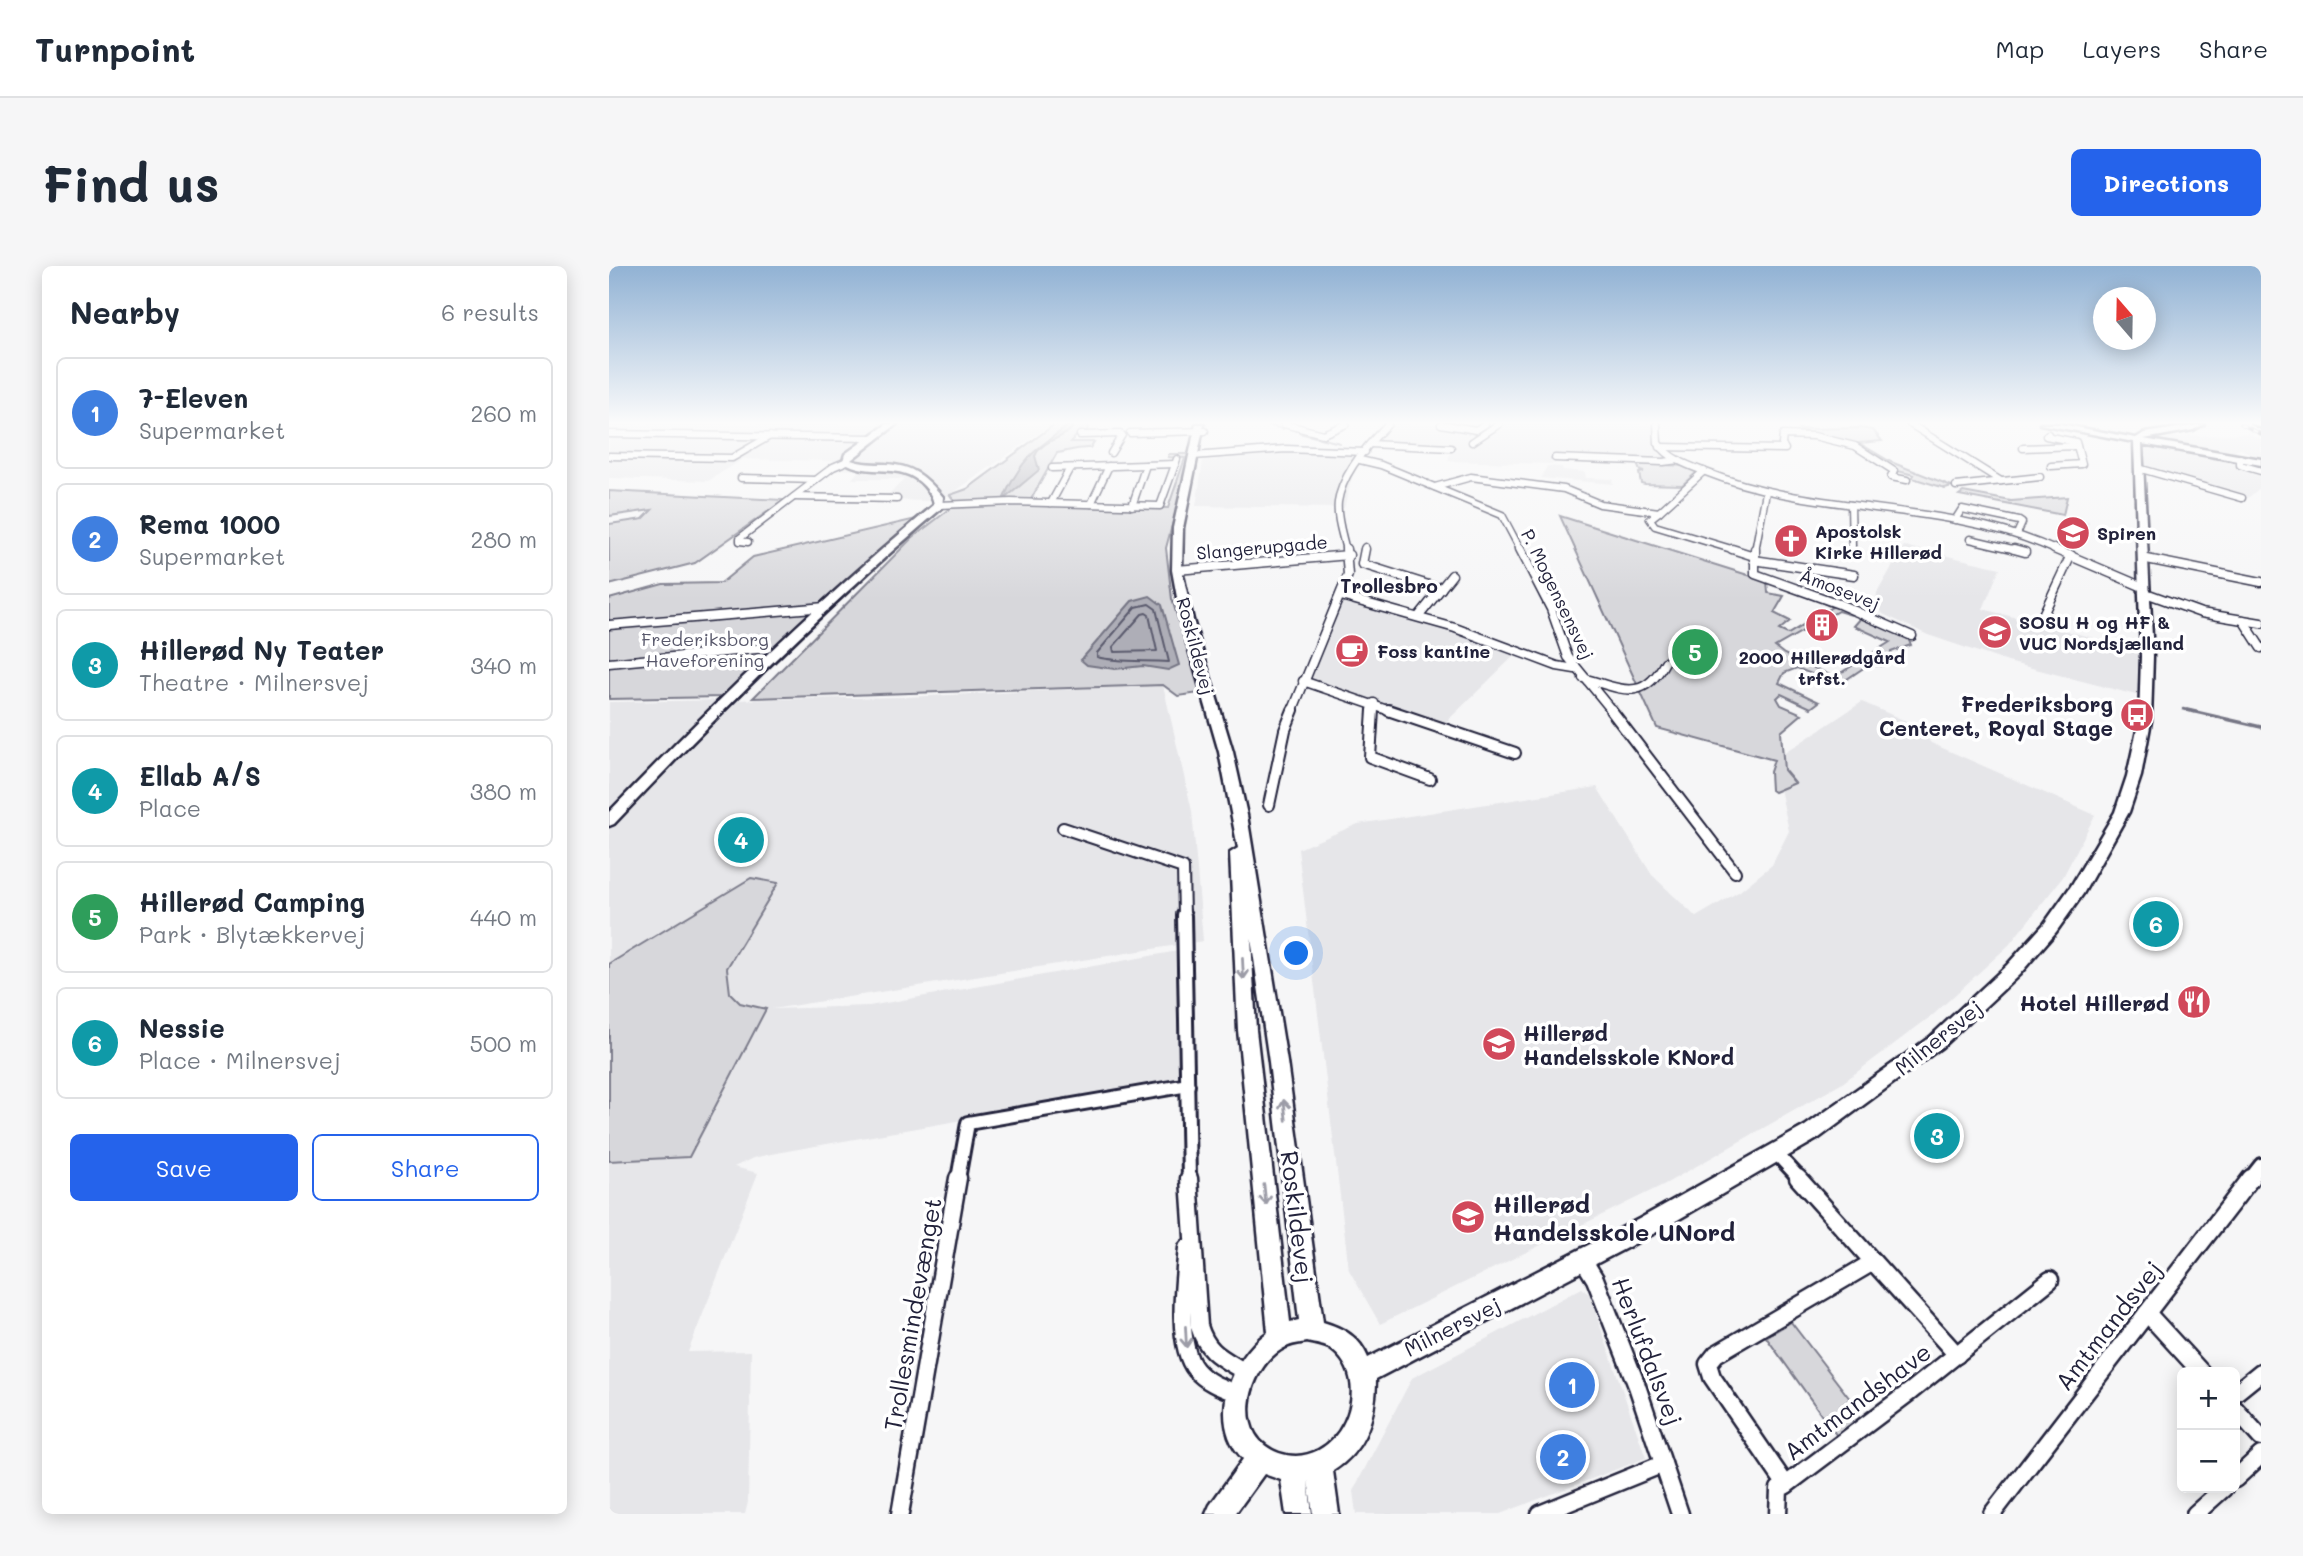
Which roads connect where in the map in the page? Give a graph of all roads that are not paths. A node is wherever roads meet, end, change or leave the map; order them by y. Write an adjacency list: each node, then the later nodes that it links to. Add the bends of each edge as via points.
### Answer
1 (813, 482): 20 (street)
2 (925, 482): 25 (street, via 939,497)
3 (1062, 482): 23 (street)
4 (1101, 482): 24 (street)
5 (1140, 482): 27 (street)
6 (1169, 482): 27 (street, via 1162,505)
7 (1188, 482): 40 (street, Roskildevej, via 1178,528)
8 (1347, 482): 36 (street, Slangerupgade, via 1337,499)
9 (1424, 482): 18 (street, P. Mogensensvej)
10 (1452, 482): 18 (street)
11 (1512, 482): 28 (street, via 1564,489 1600,504)
12 (1692, 482): 28 (street)
13 (1737, 482): 19 (street)
14 (1990, 482): 17 (street)
15 (2139, 482): 39 (street, Milnersvej)
16 (2187, 482): 21 (street)
17 (1955, 486)
18 (1435, 487): 58 (street, P. Mogensensvej, via 1502,515 1551,609)
19 (1766, 492): 26 (street); 38 (street)
20 (794, 497): 22 (street); 32 (street, via 740,538)
21 (2242, 498)
22 (897, 499)
23 (1051, 503): 24 (street); 25 (street)
24 (1091, 504): 27 (street)
25 (939, 505): 47 (street)
26 (1851, 505): 29 (street); 34 (street)
27 (1132, 506)
28 (1659, 512): 38 (street, via 1650,519 1655,526)
29 (1955, 520): 30 (street); 31 (street, via 1964,509 2019,521)
30 (1979, 524): 31 (street); 35 (street, via 1968,541)
31 (2017, 534): 37 (street)
32 (748, 542)
33 (1365, 547): 44 (street, via 1362,564)
34 (1852, 547)
35 (2025, 552)
36 (1349, 555): 40 (street, Slangerupgade); 46 (street, Slangerupgade)
37 (2071, 555): 45 (street); 50 (street)
38 (1754, 558): 42 (street); 53 (street, Åmosevej, via 1755,574)
39 (2142, 558): 43 (street); 45 (street, Milnersvej)
40 (1177, 570): 65 (street, Roskildevej)
41 (1452, 575): 44 (street)
42 (1854, 575)
43 (2261, 582)
44 (1441, 589): 48 (street)
45 (2143, 589): 49 (street, via 2200,613); 72 (street, Milnersvej, via 2147,709 2134,776 2114,828 2070,900 2013,970 1936,1042 1812,1132)
46 (1341, 596): 48 (street); 60 (street, Slangerupgade)
47 (825, 607): 52 (street); 66 (street)
48 (1419, 616): 58 (street)
49 (2243, 620): 51 (street); 54 (street)
50 (2041, 621)
51 (2261, 623)
52 (609, 625)
53 (1912, 636)
54 (2261, 647)
55 (767, 648): 57 (street)
56 (1665, 662): 59 (street, via 1644,687)
57 (609, 663)
58 (1575, 669): 59 (street, P. Mogensensvej)
59 (1583, 678): 68 (street, P. Mogensensvej, via 1644,750)
60 (1303, 681): 61 (street); 64 (street, Slangerupgade, via 1285,730)
61 (1374, 704): 62 (street); 63 (street, via 1370,757)
62 (1515, 753)
63 (1430, 779)
64 (1269, 805)
65 (1240, 815): 69 (street, Roskildevej); 70 (street, Roskildevej, one-way to 70, via 1238,867)
66 (609, 821)
67 (1063, 828): 71 (street, via 1184,868)
68 (1735, 872)
69 (1278, 1062): 70 (street); 79 (street, Roskildevej, one-way to 69)
70 (1251, 1068): 80 (street, Roskildevej, one-way to 80)
71 (1188, 1085): 74 (street); 97 (street, Trollesmindevænget, via 968,1123)
72 (1775, 1152): 75 (street, Milnersvej); 76 (street, Amtmandshave)
73 (2261, 1165): 78 (street, Amtmandsvej)
74 (1190, 1221): 85 (street, via 1204,1343); 85 (street, one-way to 85, via 1184,1279 1192,1366 1204,1379)
75 (1582, 1258): 84 (street, Milnersvej); 92 (street, Herlufdalsvej, via 1595,1279)
76 (1873, 1262): 81 (street, Amtmandshave); 95 (street, Amtmandshave, via 1716,1354 1708,1364 1712,1377)
77 (2050, 1280): 81 (street, Amtmandshave)
78 (2147, 1313): 82 (street); 104 (street, Amtmandsvej)
79 (1313, 1330): 80 (street); 84 (street, via 1346,1345)
80 (1280, 1336): 85 (street, via 1258,1353)
81 (1957, 1355): 95 (street, Amtmandshave)
82 (2196, 1367)
83 (2261, 1372): 86 (street)
84 (1363, 1373): 91 (street, via 1364,1401 1356,1430 1336,1454)
85 (1241, 1383): 90 (street, via 1240,1430)
86 (2240, 1389)
87 (2240, 1415): 88 (street)
88 (2261, 1438)
89 (2261, 1455): 94 (street)
90 (1260, 1458): 93 (street); 98 (street)
91 (1319, 1464): 93 (street); 100 (street)
92 (1663, 1464): 101 (street); 102 (street, Herlufdalsvej)
93 (1293, 1469): 99 (street)
94 (2240, 1474)
95 (1786, 1485): 103 (street, Amtmandshave, via 1779,1489)
96 (2218, 1493): 105 (street)
97 (900, 1514)
98 (1219, 1514)
99 (1299, 1514)
100 (1326, 1514)
101 (1540, 1514)
102 (1680, 1514)
103 (1779, 1514)
104 (1992, 1514)
105 (2195, 1514)

